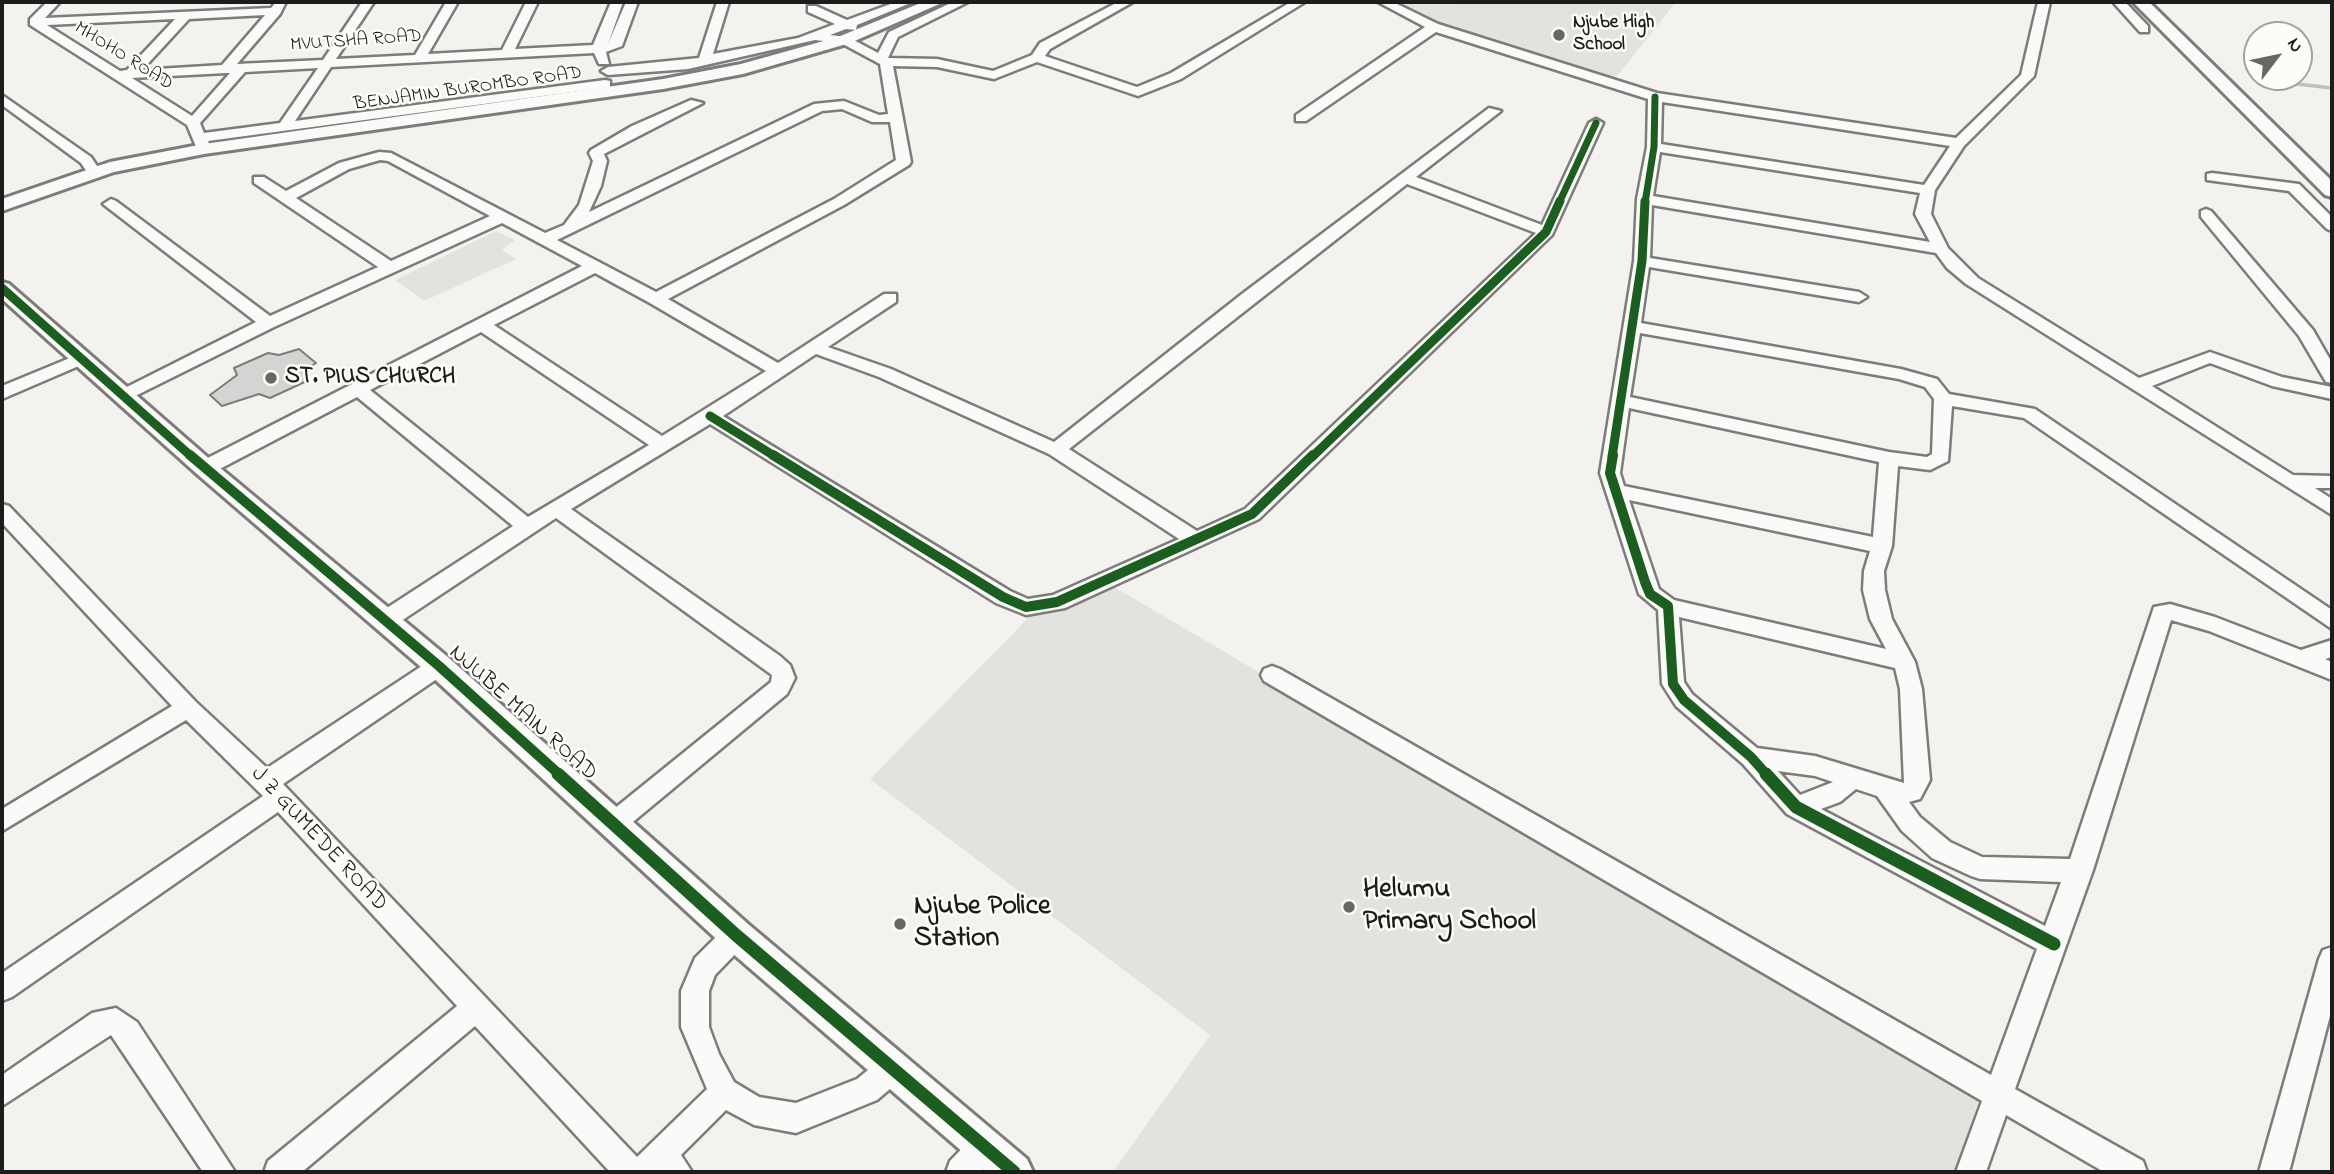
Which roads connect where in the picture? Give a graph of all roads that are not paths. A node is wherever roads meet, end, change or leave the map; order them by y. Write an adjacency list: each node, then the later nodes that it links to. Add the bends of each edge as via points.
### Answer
1 (54, 2): 21 (street, MHOHO ROAD)
2 (368, 2): 34 (street)
3 (452, 2): 30 (street)
4 (532, 2): 29 (street)
5 (617, 2): 28 (street)
6 (632, 2): 28 (street, via 616,46)
7 (723, 2): 26 (street)
8 (907, 2): 24 (street)
9 (936, 2): 24 (street, BENJAMIN BUROMBO ROAD, via 864,33)
10 (962, 2): 32 (street, via 893,35)
11 (1127, 2): 31 (street, via 1045,46)
12 (1299, 2): 31 (street, via 1176,76 1138,92)
13 (1384, 2): 22 (street)
14 (2044, 2): 47 (street, via 2027,76)
15 (2119, 2): 23 (street)
16 (2141, 2): 56 (street)
17 (2163, 2): 51 (street)
18 (279, 6): 20 (street); 35 (street)
19 (813, 6): 24 (street); 25 (street, via 808,27)
20 (186, 16): 21 (street); 36 (street)
21 (33, 22): 36 (street, MHOHO ROAD)
22 (1434, 27): 38 (street); 43 (street)
23 (2144, 29)
24 (845, 32): 25 (street); 32 (street); 37 (street, BENJAMIN BUROMBO ROAD, via 743,69)
25 (811, 36): 27 (street)
26 (713, 41): 27 (street); 33 (street)
27 (793, 43): 33 (street)
28 (598, 48): 29 (street, MVUTSHA ROAD); 37 (street)
29 (507, 52): 30 (street, MVUTSHA ROAD)
30 (420, 57): 34 (street, MVUTSHA ROAD)
31 (1037, 58): 32 (street, via 986,75 937,63)
32 (884, 60): 42 (street)
33 (701, 61): 37 (street)
34 (326, 64): 35 (street, MVUTSHA ROAD); 46 (street)
35 (233, 69): 36 (street, MVUTSHA ROAD); 44 (street)
36 (123, 75): 44 (street, MHOHO ROAD)
37 (606, 83): 46 (street); 48 (street, BENJAMIN BUROMBO ROAD)
38 (1656, 97): 47 (street); 49 (street)
39 (2, 99): 50 (street, via 86,160 94,172)
40 (696, 103): 64 (street, via 596,153 600,161 594,186 586,205)
41 (1494, 111): 53 (street)
42 (895, 117): 64 (street, via 877,119 844,105 819,107); 74 (street, via 904,162 839,202)
43 (1301, 118)
44 (193, 123): 48 (street, MHOHO ROAD)
45 (1596, 123): 65 (street)
46 (284, 128): 48 (street)
47 (1959, 143): 55 (street)
48 (203, 144): 50 (street, BENJAMIN BUROMBO ROAD)
49 (1654, 147): 55 (street); 58 (street)
50 (110, 167): 59 (street, BENJAMIN BUROMBO ROAD)
51 (2332, 167)
52 (2212, 177): 63 (street, via 2294,187)
53 (1404, 178): 65 (street); 91 (street)
54 (258, 180): 57 (street)
55 (1928, 190): 67 (street, via 1923,214)
56 (2332, 191)
57 (286, 197): 62 (street, via 344,166 387,155); 69 (street)
58 (1645, 199): 67 (street); 68 (street)
59 (2, 205)
60 (111, 205): 75 (street)
61 (2206, 214): 81 (street, via 2307,334)
62 (504, 216): 66 (street); 69 (street)
63 (2332, 226)
64 (567, 228): 66 (street)
65 (1546, 232): 101 (street, via 1252,514)
66 (547, 239): 70 (street)
67 (1941, 249): 82 (street, via 1972,281)
68 (1642, 261): 72 (street); 77 (street)
69 (389, 267): 75 (street)
70 (593, 267): 74 (street); 76 (street)
71 (2, 288): 79 (street, NJUBE MAIN ROAD)
72 (1859, 297)
73 (890, 298): 78 (street)
74 (656, 299): 80 (street)
75 (268, 323): 86 (street)
76 (482, 325): 83 (street); 90 (street)
77 (1632, 326): 87 (street, via 1901,374 1931,383); 88 (street)
78 (816, 348): 80 (street); 91 (street, via 885,373)
79 (82, 358): 84 (street); 86 (street, NJUBE MAIN ROAD)
80 (778, 372): 89 (street)
81 (2332, 378)
82 (2138, 385): 85 (street, via 2210,357 2278,383); 94 (street)
83 (358, 388): 93 (street); 100 (street)
84 (2, 393)
85 (2332, 393)
86 (123, 396): 93 (street, NJUBE MAIN ROAD)
87 (1943, 399): 92 (street, via 1941,457 1930,464); 105 (street, via 2029,413)
88 (1621, 401): 92 (street); 96 (street, via 1610,473)
89 (710, 416): 90 (street); 101 (street, via 1026,607 1057,602)
90 (662, 445): 98 (street)
91 (1056, 450): 101 (street)
92 (1889, 458): 102 (street)
93 (205, 468): 104 (street, NJUBE MAIN ROAD)
94 (2287, 480): 95 (street); 97 (street)
95 (2332, 482)
96 (1615, 491): 102 (street); 103 (street, via 1650,594)
97 (2332, 508)
98 (558, 510): 100 (street); 119 (street, via 772,662 784,678 779,688)
99 (2, 511): 112 (street, J Z GUMEDE ROAD)
100 (527, 527): 104 (street)
101 (1195, 540)
102 (1882, 546): 108 (street, via 1874,590 1881,619)
103 (1668, 606): 108 (street); 113 (street, via 1673,684 1684,700)
104 (384, 621): 109 (street, NJUBE MAIN ROAD)
105 (2332, 621)
106 (2332, 648): 107 (street)
107 (2302, 658): 110 (street); 120 (street, via 2183,615 2162,612)
108 (1904, 662): 116 (street, via 1911,689 1918,780 1911,792)
109 (439, 666): 115 (street); 119 (street, NJUBE MAIN ROAD)
110 (2332, 671)
111 (1272, 675): 129 (street)
112 (188, 708): 115 (street, J Z GUMEDE ROAD); 118 (street)
113 (1751, 757): 114 (street, via 1815,766); 117 (street)
114 (1850, 778): 116 (street); 117 (street, via 1831,795)
115 (273, 790): 124 (street); 125 (street, J Z GUMEDE ROAD)
116 (1886, 790): 120 (street, via 1911,824 1941,850 1980,868)
117 (1796, 807): 122 (street)
118 (2, 821)
119 (612, 824): 121 (street, NJUBE MAIN ROAD)
120 (2080, 870): 122 (street)
121 (736, 935): 126 (street, NJUBE MAIN ROAD); 128 (street, via 704,967 695,990 695,1027)
122 (2054, 944): 129 (street)
123 (2332, 959): 139 (street)
124 (2, 988)
125 (475, 1009): 133 (street); 134 (street, J Z GUMEDE ROAD)
126 (894, 1067): 128 (street, via 867,1090 796,1118 754,1111); 130 (street, NJUBE MAIN ROAD)
127 (2, 1092): 132 (street, via 102,1022 116,1021)
128 (724, 1092): 131 (street)
129 (1996, 1095): 137 (street); 138 (street)
130 (984, 1146): 135 (street); 136 (street, NJUBE MAIN ROAD)
131 (660, 1166)
132 (220, 1172)
133 (279, 1172)
134 (630, 1172)
135 (961, 1172)
136 (1014, 1172)
137 (1971, 1172)
138 (2132, 1172)
139 (2274, 1172)

